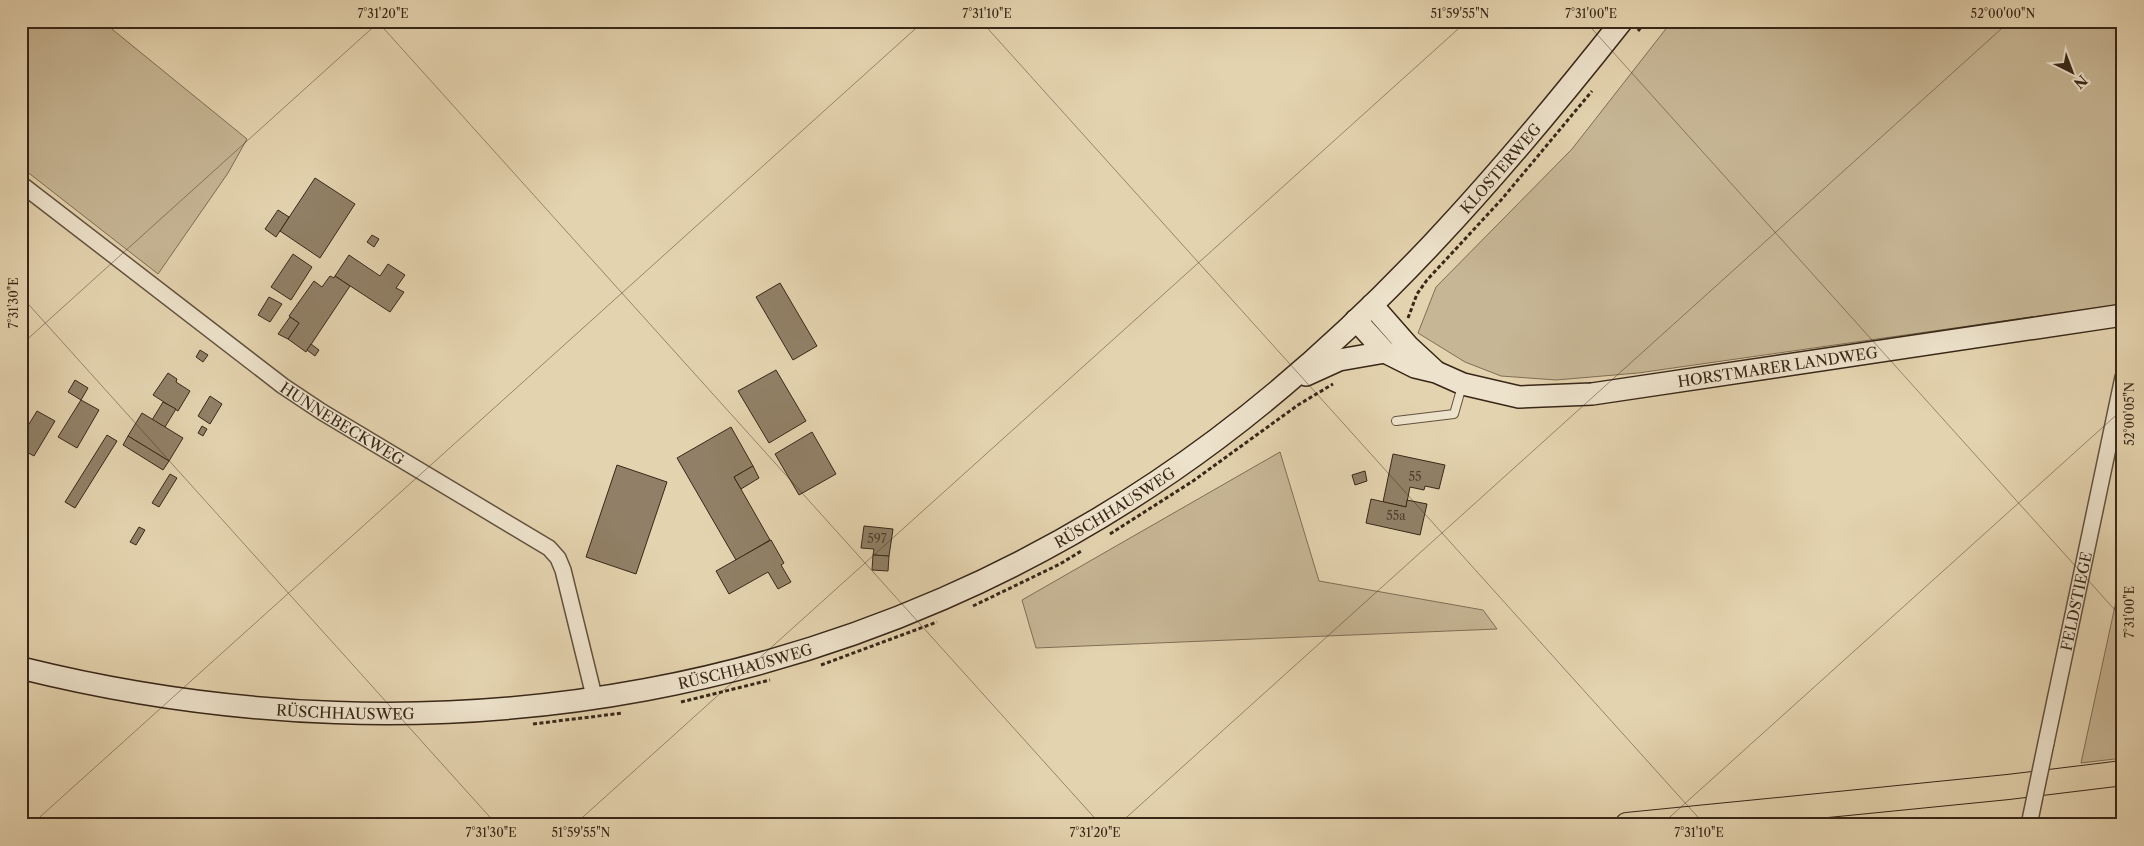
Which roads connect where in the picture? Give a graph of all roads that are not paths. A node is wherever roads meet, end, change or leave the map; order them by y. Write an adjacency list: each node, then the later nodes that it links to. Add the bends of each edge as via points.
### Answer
1 (1622, 21): 3 (main road, KLOSTERWEG, via 1549,113 1475,197)
2 (21, 184): 13 (street, HUNNEBECKWEG, via 283,386 549,548 563,570)
3 (1372, 305): 5 (main road, RÜSCHHAUSWEG); 7 (main road, HORSTMARER LANDWEG)
4 (2123, 315): 9 (main road, HORSTMARER LANDWEG, via 1592,394 1519,397)
5 (1356, 320): 6 (main road, HORSTMARER LANDWEG); 10 (main road, RÜSCHHAUSWEG)
6 (1385, 352): 7 (main road, HORSTMARER LANDWEG, via 1415,367); 10 (main road, via 1338,360)
7 (1436, 372): 9 (main road, HORSTMARER LANDWEG)
8 (2123, 377): 18 (street, FELDSTIEGE, bridge)
9 (1463, 384): 11 (lane, via 1454,414)
10 (1277, 391): 13 (main road, RÜSCHHAUSWEG, via 1154,483 1098,519 985,580 880,624 782,657)
11 (1396, 421)
12 (21, 668): 13 (main road, RÜSCHHAUSWEG, via 186,700 300,711 464,712)
13 (595, 700)
14 (2123, 773): 16 (highway)
15 (2123, 790): 17 (highway)
16 (1627, 825)
17 (1775, 825)
18 (2028, 825)

